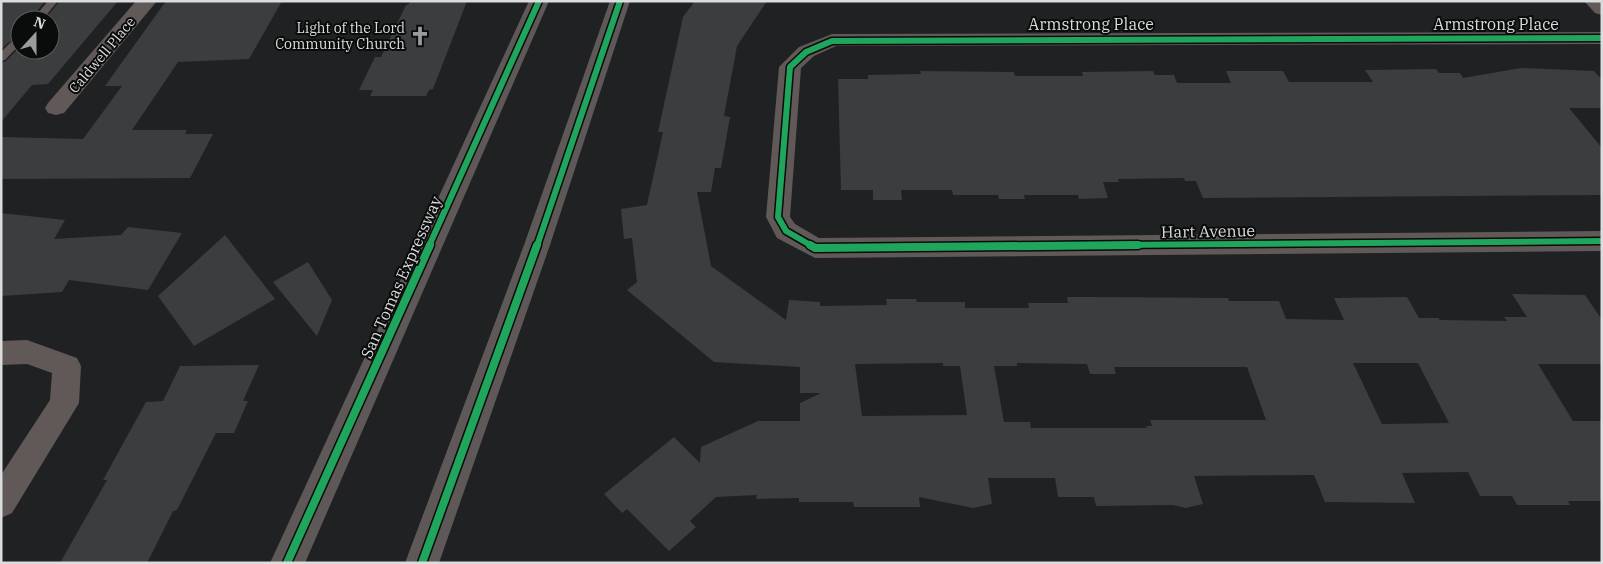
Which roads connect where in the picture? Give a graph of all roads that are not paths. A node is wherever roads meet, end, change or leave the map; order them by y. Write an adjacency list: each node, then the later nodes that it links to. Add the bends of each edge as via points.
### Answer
1 (147, 1): 11 (street, Caldwell Place)
2 (538, 1): 16 (highway, San Tomas Expressway)
3 (620, 1): 7 (highway)
4 (637, 1): 7 (highway)
5 (1594, 1): 6 (street)
6 (1602, 9)
7 (610, 31): 17 (highway)
8 (1602, 38): 13 (street, Armstrong Place, via 840,38 822,42 798,57 790,67 778,217 786,231)
9 (10, 49): 10 (lane)
10 (1, 58)
11 (56, 108)
12 (1602, 241): 13 (street, Hart Avenue)
13 (815, 248)
14 (1, 353): 15 (street, via 26,352 67,366 64,403)
15 (1, 503)
16 (287, 563)
17 (422, 563)

